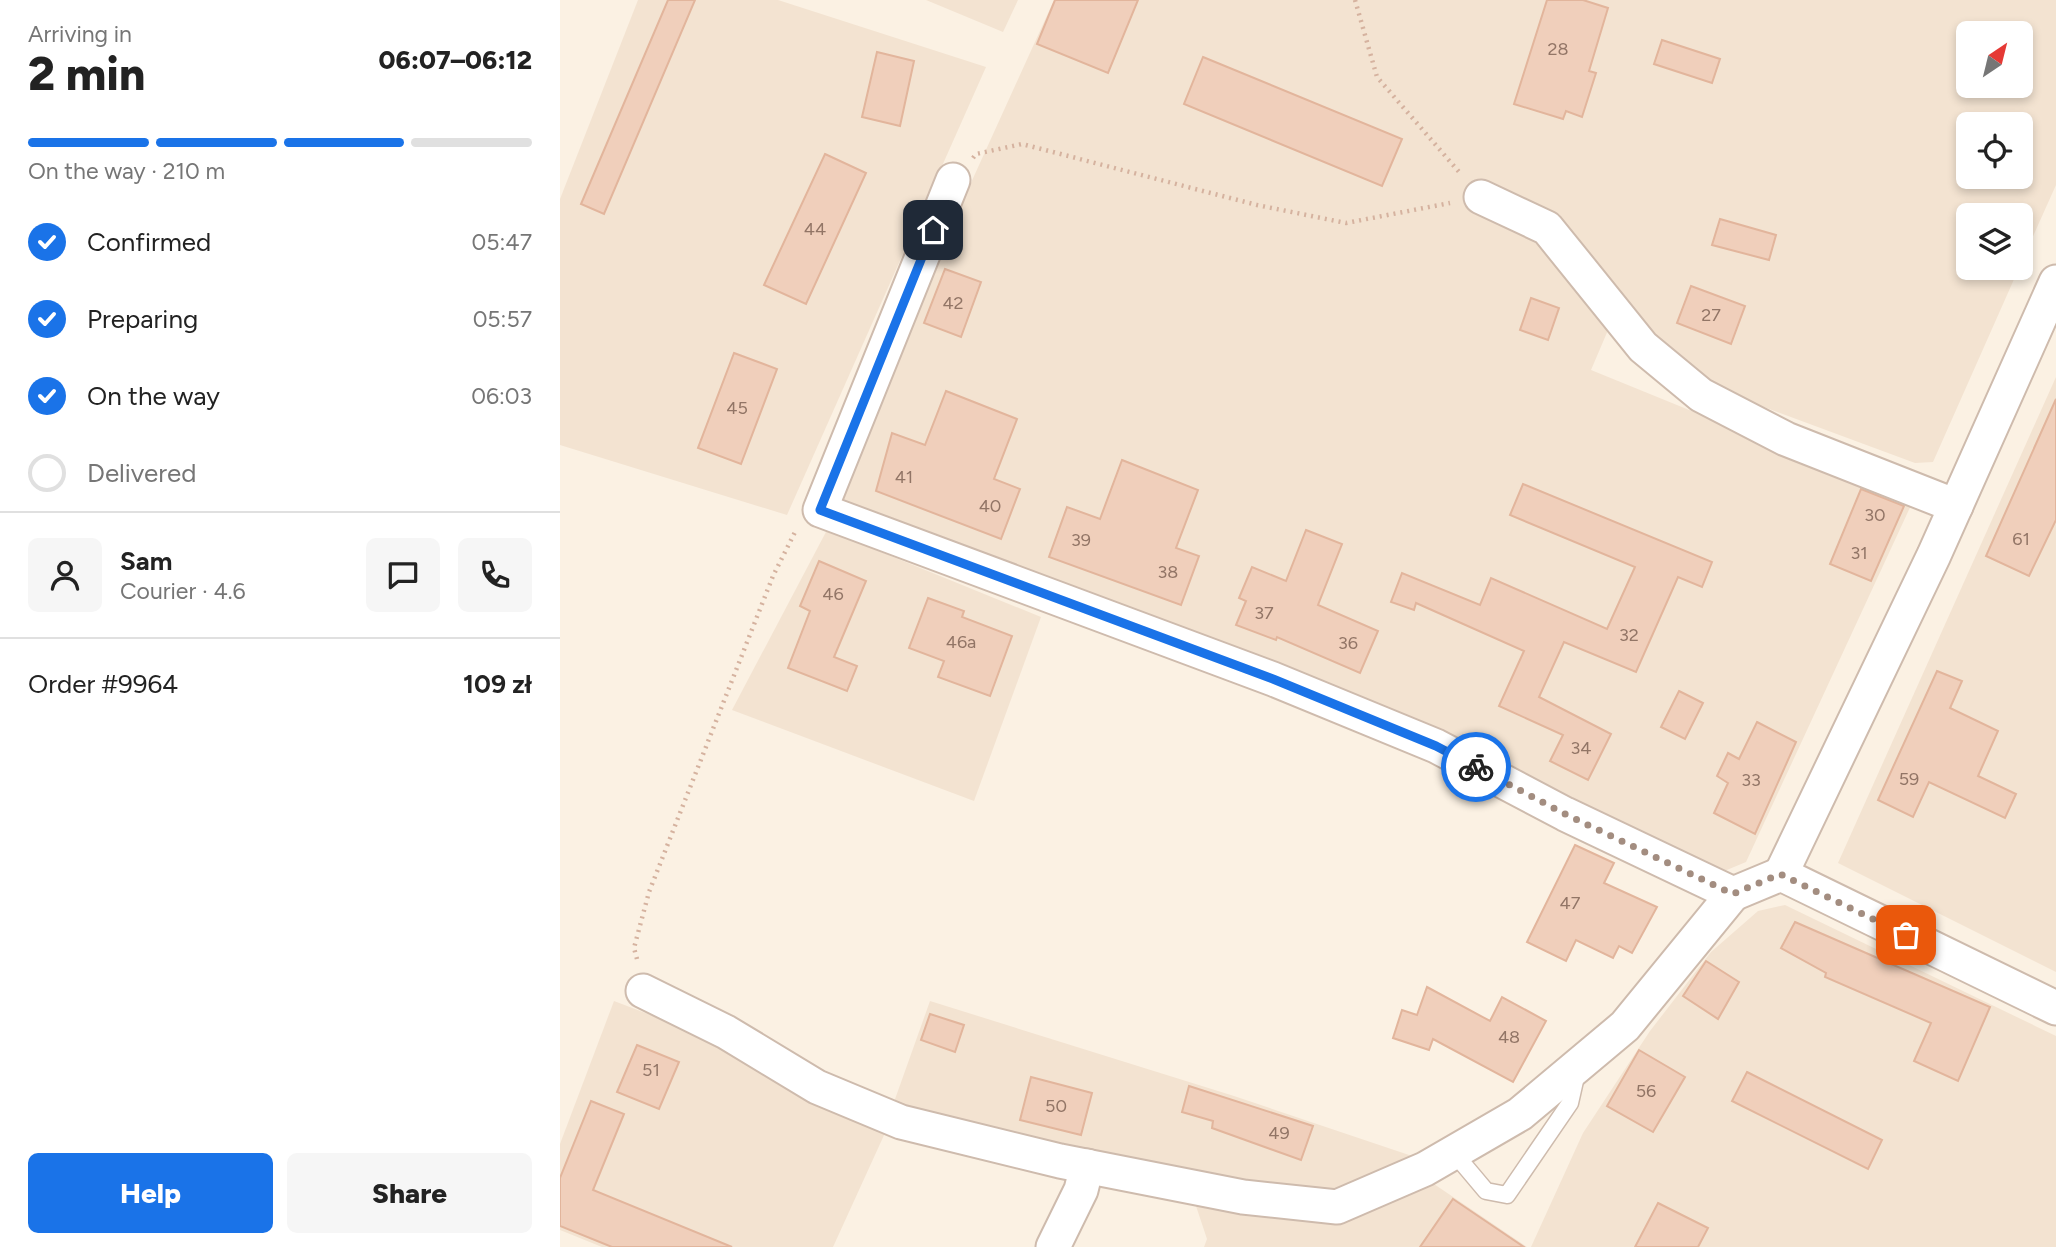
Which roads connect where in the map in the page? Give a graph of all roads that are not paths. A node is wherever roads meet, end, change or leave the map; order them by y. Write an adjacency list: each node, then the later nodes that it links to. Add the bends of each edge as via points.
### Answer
1 (953, 180): 6 (street, via 820,510 1273,679 1436,746)
2 (1481, 197): 4 (street, via 1547,228 1643,347 1702,395 1786,439)
3 (2056, 282): 4 (street)
4 (1956, 506): 5 (street)
5 (1780, 874): 6 (street); 8 (street)
6 (1733, 894): 9 (street, via 1625,1026)
7 (643, 991): 11 (street, via 726,1032 817,1087 901,1122)
8 (2056, 1008)
9 (1579, 1065): 10 (street, via 1520,1114); 10 (lane, via 1570,1103 1507,1195 1486,1191)
10 (1454, 1153): 11 (street, via 1336,1207 1242,1197)
11 (1087, 1166): 12 (street)
12 (1054, 1247)

